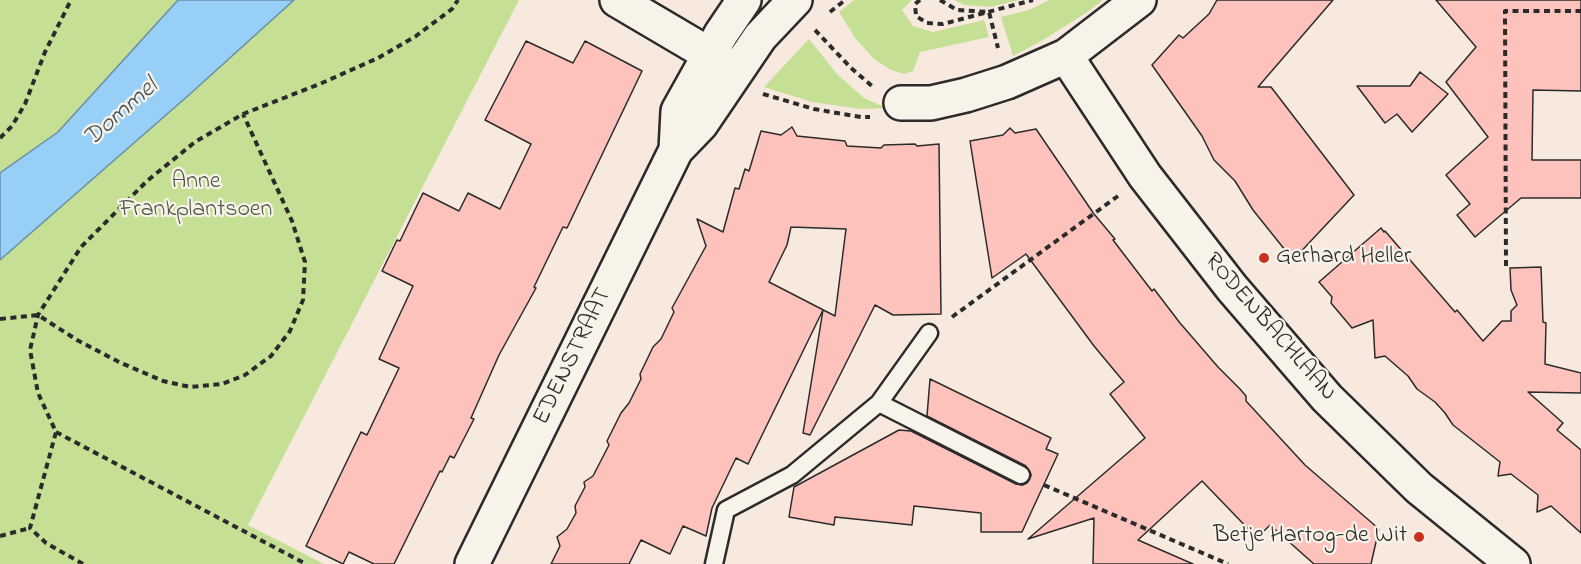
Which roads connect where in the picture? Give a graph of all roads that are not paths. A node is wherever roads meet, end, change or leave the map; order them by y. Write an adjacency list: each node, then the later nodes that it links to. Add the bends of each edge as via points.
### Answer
1 (616, 0): 6 (street)
2 (744, 0): 6 (street, EDENSTRAAT, via 721,34)
3 (1139, 0): 5 (street)
4 (792, 2): 6 (street, EDENSTRAAT, via 760,37)
5 (1066, 56): 7 (street, via 966,95 931,103); 13 (street, RODENBACHLAAN, via 1145,176 1232,288 1327,398 1419,488)
6 (723, 62): 11 (street, EDENSTRAAT, via 678,111 676,150)
7 (900, 103)
8 (929, 333): 9 (lane)
9 (879, 403): 10 (lane); 12 (lane, via 792,475 726,510)
10 (1021, 475)
11 (472, 564)
12 (714, 564)
13 (1513, 564)

